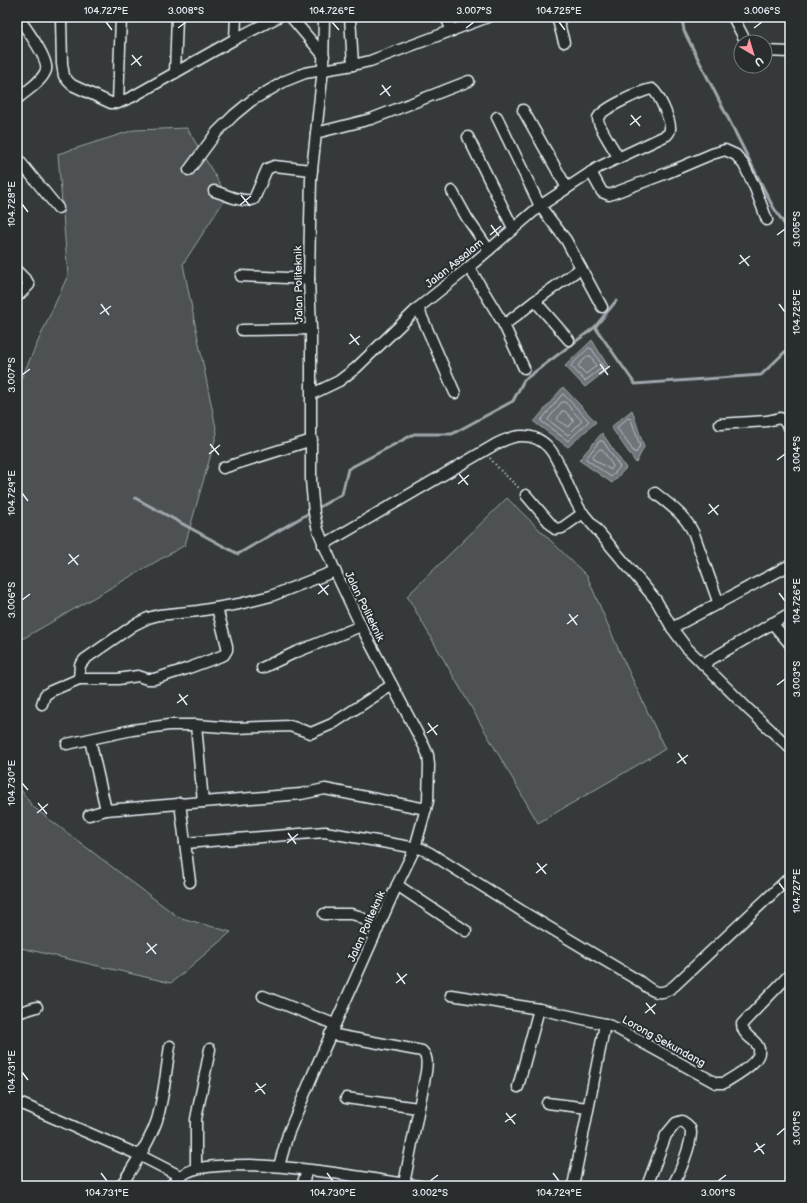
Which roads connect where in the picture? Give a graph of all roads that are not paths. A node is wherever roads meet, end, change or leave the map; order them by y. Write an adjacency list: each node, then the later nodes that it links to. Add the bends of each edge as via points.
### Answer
1 (18, 17): 25 (street, via 41,52 46,70 37,82)
2 (121, 17): 26 (street)
3 (177, 17): 23 (street)
4 (236, 17): 16 (street)
5 (278, 17): 16 (street)
6 (291, 17): 20 (street)
7 (324, 17): 20 (street, Jalan Politeknik)
8 (350, 17): 21 (street)
9 (446, 17): 14 (street)
10 (488, 17): 14 (street)
11 (557, 17): 17 (street)
12 (733, 17): 15 (street)
13 (61, 18): 26 (street, via 64,76 72,85 111,103)
14 (452, 30): 21 (street, via 385,56)
15 (742, 34)
16 (235, 39): 23 (street)
17 (564, 42)
18 (773, 51): 19 (street)
19 (790, 52)
20 (324, 56): 22 (street, Jalan Politeknik)
21 (352, 65): 22 (street)
22 (323, 69): 29 (street, Jalan Politeknik); 33 (street, via 294,76 245,106 217,132)
23 (175, 73): 26 (street)
24 (469, 81): 29 (street, via 371,119)
25 (17, 99)
26 (118, 103)
27 (523, 110): 36 (street)
28 (497, 117): 39 (street)
29 (316, 133): 34 (street, Jalan Politeknik)
30 (468, 137): 42 (street)
31 (618, 157): 31 (street, Jalan Assalam, via 669,133 670,128 660,98 652,89 639,93 600,114 598,118 601,127); 35 (street, Jalan Assalam)
32 (18, 159): 40 (street)
33 (189, 170)
34 (312, 170): 37 (street, via 274,166 267,169 254,199 250,201); 48 (street, Jalan Politeknik)
35 (591, 172): 36 (street, Jalan Assalam); 41 (street, via 602,192 609,195 712,154 729,151 744,165)
36 (567, 188): 39 (street, Jalan Assalam)
37 (214, 191)
38 (452, 191): 43 (street)
39 (540, 206): 42 (street, Jalan Assalam); 45 (street, via 566,240)
40 (58, 208)
41 (767, 220)
42 (513, 228): 43 (street, Jalan Assalam)
43 (489, 250): 44 (street, Jalan Assalam)
44 (469, 267): 52 (street, Jalan Assalam); 53 (street)
45 (581, 268): 50 (street); 51 (street)
46 (17, 271): 49 (street, via 29,285)
47 (241, 276): 48 (street)
48 (309, 279): 54 (street, Jalan Politeknik)
49 (17, 297)
50 (535, 301): 53 (street); 56 (street)
51 (602, 307)
52 (418, 308): 58 (street); 59 (street, Jalan Assalam, via 356,368 339,381)
53 (504, 325): 57 (street)
54 (311, 329): 55 (street); 59 (street, Jalan Politeknik)
55 (242, 330)
56 (569, 340)
57 (524, 368)
58 (455, 393)
59 (312, 394): 62 (street, Jalan Politeknik)
60 (720, 424): 61 (street, via 780,418)
61 (790, 428)
62 (312, 440): 63 (street); 67 (street, Jalan Politeknik, via 313,511)
63 (223, 468)
64 (655, 494): 70 (street, via 689,524)
65 (526, 495): 66 (street, via 556,529 562,528)
66 (581, 511): 67 (street, via 556,457 544,442 521,436 502,441); 75 (street, via 656,600)
67 (323, 544): 69 (street, Jalan Politeknik)
68 (790, 565): 70 (street)
69 (335, 571): 71 (street, via 270,596); 74 (street, Jalan Politeknik)
70 (719, 604): 75 (street)
71 (217, 608): 79 (street, via 159,615 134,625 85,659 80,665); 79 (street, via 227,646 224,655 154,679 138,676)
72 (790, 613): 73 (street)
73 (772, 624): 76 (street); 77 (street)
74 (361, 626): 78 (street); 80 (street, Jalan Politeknik)
75 (672, 628): 77 (street)
76 (790, 644)
77 (703, 664): 85 (street)
78 (262, 668)
79 (79, 679): 81 (street, via 51,690 45,695)
80 (392, 685): 82 (street, via 332,724 311,733 290,726 236,728); 88 (street, Jalan Politeknik, via 428,755 429,787)
81 (42, 704)
82 (196, 725): 83 (street, via 169,725 132,730); 86 (street)
83 (90, 740): 84 (street); 89 (street)
84 (67, 744)
85 (790, 748)
86 (203, 802): 87 (street); 88 (street, via 302,794 325,789)
87 (180, 803): 89 (street); 91 (street)
88 (426, 809): 92 (street, Jalan Politeknik)
89 (106, 810): 90 (street)
90 (89, 815)
91 (185, 843): 92 (street, via 324,832); 94 (street)
92 (415, 848): 93 (street, via 430,853 651,990 660,993 667,992 674,986); 95 (street, Jalan Politeknik)
93 (790, 877)
94 (190, 882)
95 (397, 885): 97 (street, Jalan Politeknik); 98 (street)
96 (324, 914): 97 (street, via 359,916)
97 (378, 929): 105 (street, Jalan Politeknik)
98 (466, 931)
99 (790, 974): 106 (street, Lorong Sekundang, via 742,1024 743,1031 757,1044 759,1054 753,1063 724,1083 716,1083)
100 (451, 995): 103 (street)
101 (263, 996): 105 (street)
102 (37, 1007): 104 (street)
103 (539, 1009): 106 (street); 110 (street)
104 (17, 1013)
105 (334, 1024): 107 (street, Jalan Politeknik)
106 (605, 1024): 115 (street, Lorong Sekundang)
107 (330, 1034): 114 (street, via 422,1051 427,1061); 117 (street, Jalan Politeknik, via 290,1128)
108 (170, 1046): 116 (street, via 156,1121)
109 (210, 1049): 118 (street, via 196,1118)
110 (518, 1087)
111 (346, 1098): 114 (street)
112 (17, 1102): 116 (street)
113 (547, 1103): 115 (street)
114 (418, 1108): 121 (street)
115 (588, 1108): 126 (street, Lorong Sekundang)
116 (139, 1155): 120 (street); 122 (street)
117 (279, 1166): 118 (street, via 217,1166); 119 (street)
118 (196, 1169): 120 (street)
119 (307, 1170): 121 (street); 124 (street)
120 (180, 1176): 123 (street)
121 (397, 1184): 125 (street)
122 (121, 1186)
123 (170, 1186)
124 (302, 1186)
125 (420, 1186)
126 (573, 1186)
127 (647, 1186): 128 (street, via 666,1135 676,1123 682,1121 688,1125 691,1132 688,1150)
128 (672, 1186)

